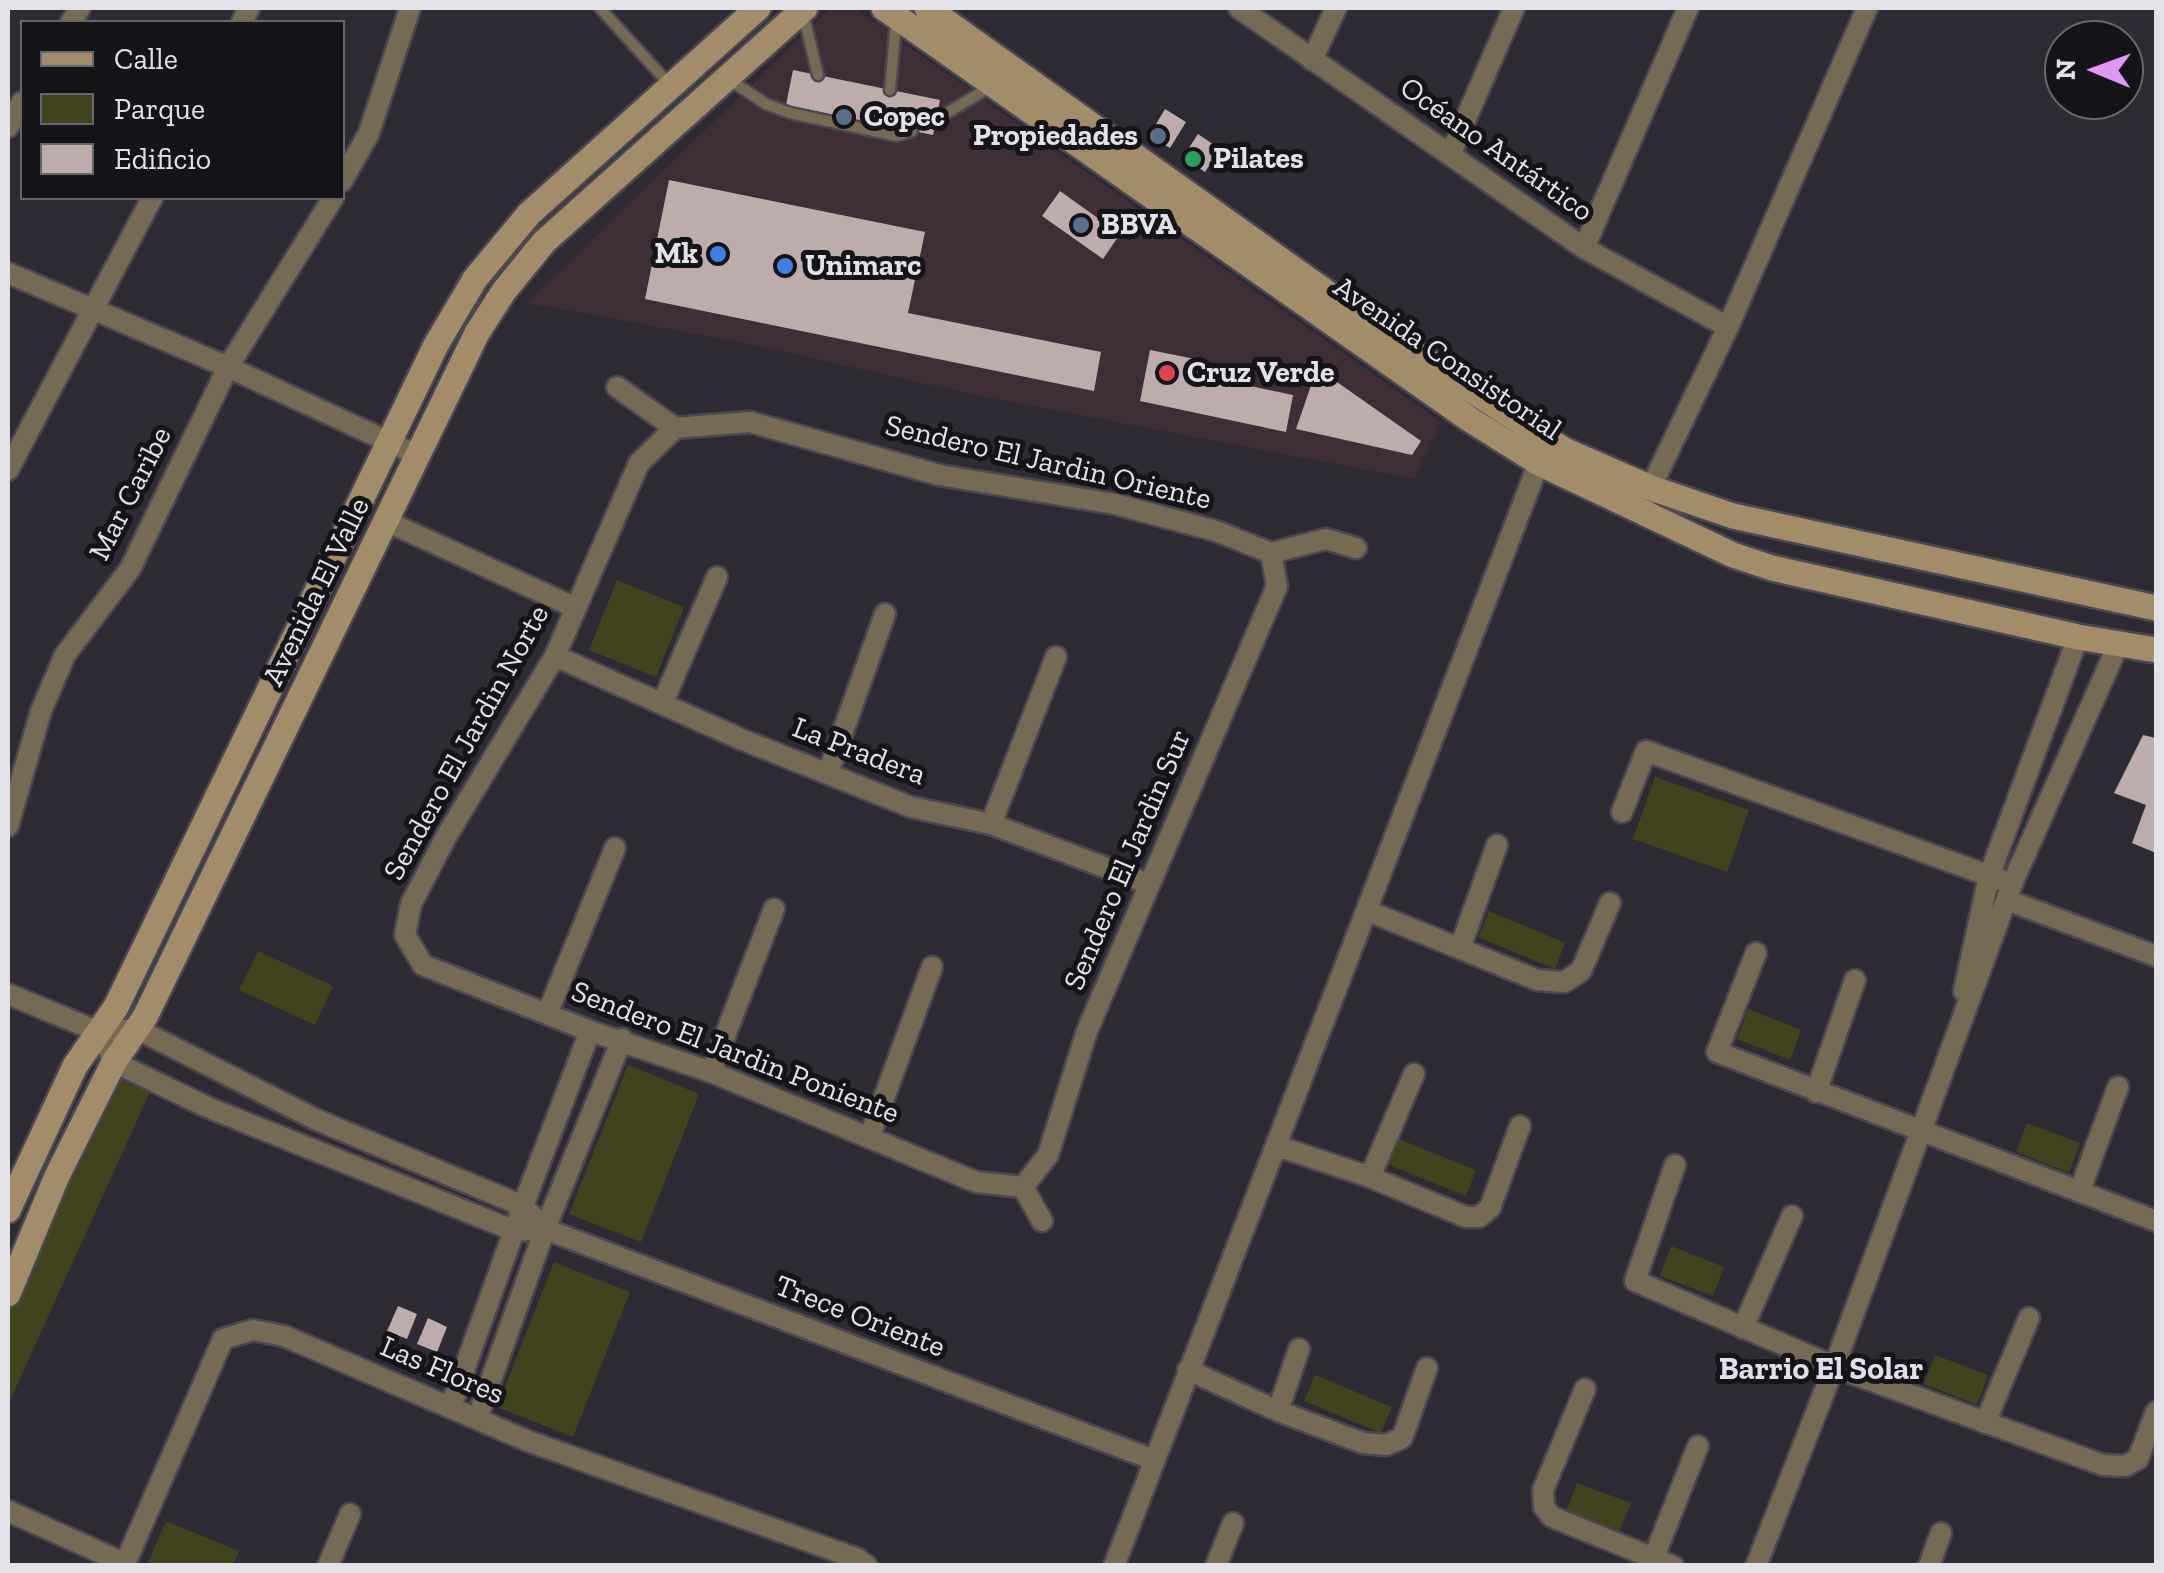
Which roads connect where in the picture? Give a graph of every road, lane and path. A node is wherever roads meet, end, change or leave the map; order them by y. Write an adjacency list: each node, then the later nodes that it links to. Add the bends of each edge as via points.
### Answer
1 (410, 8): 21 (street, via 370,133)
2 (600, 8): 16 (lane)
3 (758, 8): 16 (street, Avenida El Valle)
4 (928, 8): 34 (street, Avenida Consistorial)
5 (1239, 8): 12 (street, Océano Antártico)
6 (1336, 8): 12 (street)
7 (1514, 8): 20 (street)
8 (1688, 8): 24 (street)
9 (1868, 8): 28 (street)
10 (804, 9): 13 (lane); 14 (street, Avenida El Valle)
11 (890, 12): 15 (street, Avenida Consistorial); 17 (lane)
12 (1312, 60): 20 (street, Océano Antártico)
13 (818, 75)
14 (729, 79): 19 (lane, via 777,109 896,136); 29 (street, Avenida El Valle, via 544,242)
15 (994, 84): 18 (lane); 34 (street, Avenida Consistorial, via 1469,419)
16 (671, 85): 27 (street, Avenida El Valle, via 529,214 475,279)
17 (890, 90)
18 (936, 118)
19 (912, 131)
20 (1451, 153): 24 (street, Océano Antártico)
21 (345, 176)
22 (151, 200): 26 (street)
23 (332, 200): 30 (street, Mar Caribe)
24 (1584, 248): 28 (street, Océano Antártico)
25 (8, 273): 26 (street)
26 (90, 309): 30 (street); 36 (street)
27 (452, 319): 29 (street); 33 (street, Avenida El Valle)
28 (1728, 327): 37 (street)
29 (478, 333): 35 (street, Avenida El Valle)
30 (228, 367): 33 (street); 56 (street, Mar Caribe, via 130,570 65,655 41,710)
31 (617, 387): 32 (street)
32 (675, 428): 40 (street, Sendero El Jardin Oriente, via 750,422 939,475 1115,504); 43 (street, Sendero El Jardin Norte, via 639,464)
33 (391, 440): 35 (street); 75 (street, Avenida El Valle, via 116,1008)
34 (1543, 451): 37 (street, Avenida Consistorial); 64 (street)
35 (419, 456): 38 (street, Avenida El Valle)
36 (8, 470)
37 (1646, 499): 42 (street, Avenida Consistorial); 46 (street, Avenida Consistorial, via 1733,554 1772,568)
38 (388, 522): 43 (street); 73 (street, Avenida El Valle)
39 (1356, 548): 40 (street, via 1326,539)
40 (1271, 553): 60 (street, Sendero El Jardin Sur, via 1277,586)
41 (717, 577): 52 (street)
42 (2022, 580): 44 (street, Avenida Consistorial); 46 (street, via 1998,596)
43 (576, 608): 50 (street, Sendero El Jardin Norte)
44 (2156, 608)
45 (885, 614): 53 (street)
46 (2003, 620): 47 (street, Avenida Consistorial)
47 (2078, 637): 48 (street, Avenida Consistorial); 59 (street)
48 (2118, 645): 49 (street, Avenida Consistorial); 61 (street)
49 (2156, 650)
50 (555, 656): 52 (street, La Pradera); 65 (street, Sendero El Jardin Norte, via 446,837 411,904)
51 (1056, 657): 55 (street)
52 (662, 702): 53 (street, La Pradera)
53 (828, 774): 55 (street, La Pradera, via 911,807)
54 (1622, 812): 59 (street, via 1646,751)
55 (991, 824): 60 (street, La Pradera)
56 (8, 826)
57 (1497, 845): 66 (street)
58 (615, 848): 72 (street)
59 (1990, 876): 61 (street); 77 (street)
60 (1149, 884): 90 (street, Sendero El Jardin Sur, via 1087,1031 1048,1155)
61 (2010, 892): 68 (street); 77 (street)
62 (1610, 903): 66 (street, via 1581,970 1564,982 1538,980)
63 (774, 909): 79 (street)
64 (1368, 911): 66 (street); 86 (street)
65 (405, 935): 72 (street, Sendero El Jardin Poniente, via 423,964)
66 (1460, 948)
67 (1756, 952): 82 (street, via 1718,1052)
68 (2156, 956)
69 (932, 967): 85 (street)
70 (1856, 980): 82 (street)
71 (8, 994): 75 (street)
72 (548, 1012): 74 (street, Sendero El Jardin Poniente)
73 (136, 1029): 75 (street); 78 (street, Avenida El Valle); 92 (street, Trece Oriente, via 316,1120)
74 (590, 1030): 76 (street, Sendero El Jardin Poniente); 92 (street)
75 (98, 1032): 78 (street); 88 (street, Avenida El Valle)
76 (622, 1039): 79 (street, Sendero El Jardin Poniente); 97 (street)
77 (1951, 1056): 84 (street)
78 (114, 1062): 98 (street, Trece Oriente, via 207,1108); 99 (street, Avenida El Valle)
79 (711, 1072): 85 (street, Sendero El Jardin Poniente)
80 (1414, 1074): 89 (street)
81 (2118, 1087): 91 (street)
82 (1816, 1092): 84 (street)
83 (1520, 1126): 89 (street, via 1490,1208 1480,1217)
84 (1924, 1130): 91 (street); 103 (street)
85 (870, 1136): 90 (street, Sendero El Jardin Poniente, via 976,1182)
86 (1276, 1149): 89 (street); 105 (street)
87 (1676, 1166): 101 (street, via 1635,1281)
88 (14, 1174): 93 (street, Avenida El Valle)
89 (1370, 1176)
90 (1023, 1187): 96 (street)
91 (2080, 1190): 95 (street)
92 (522, 1206): 97 (street, Trece Oriente); 98 (street)
93 (8, 1210)
94 (1792, 1216): 101 (street)
95 (2156, 1220)
96 (1042, 1221)
97 (545, 1229): 98 (street, Trece Oriente); 110 (street); 113 (street, Trece Oriente)
98 (515, 1232): 107 (street)
99 (8, 1294)
100 (2029, 1318): 111 (street)
101 (1743, 1328): 103 (street)
102 (1299, 1349): 108 (street)
103 (1834, 1367): 111 (street); 124 (street)
104 (1428, 1368): 108 (street, via 1402,1438 1386,1445)
105 (1188, 1370): 108 (street); 113 (street)
106 (1585, 1389): 118 (street, via 1543,1490 1544,1507 1552,1518)
107 (452, 1406): 110 (street, Las Flores); 119 (street, Las Flores, via 284,1336 253,1330 223,1340)
108 (1278, 1411)
109 (2156, 1412): 111 (street, via 2138,1459 2125,1466 2104,1466)
110 (478, 1419): 121 (street, Las Flores)
111 (1985, 1424)
112 (1698, 1446): 118 (street)
113 (1154, 1460): 122 (street)
114 (8, 1511): 119 (street)
115 (350, 1514): 120 (street)
116 (1233, 1524): 123 (street)
117 (1941, 1534): 125 (street)
118 (1664, 1562)
119 (124, 1564)
120 (328, 1566)
121 (866, 1566)
122 (1114, 1566)
123 (1216, 1566)
124 (1756, 1566)
125 (1929, 1566)

